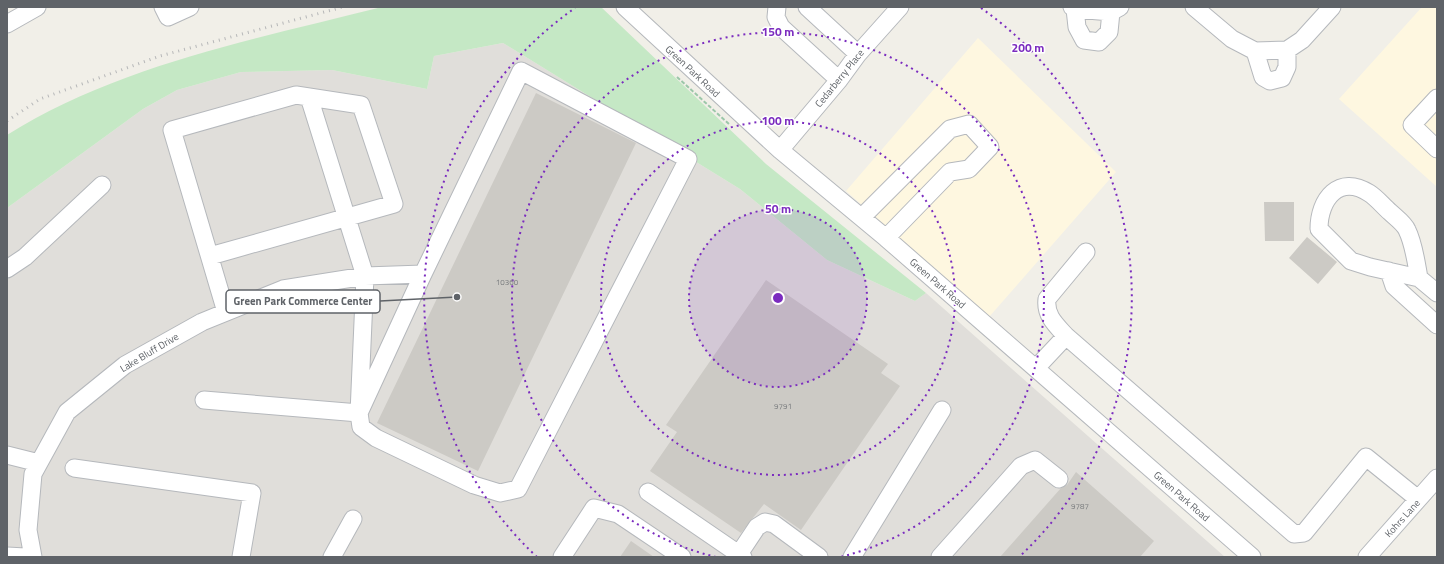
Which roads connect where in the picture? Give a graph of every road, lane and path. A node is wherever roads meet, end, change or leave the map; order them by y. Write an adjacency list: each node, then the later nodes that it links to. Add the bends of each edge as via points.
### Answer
1 (37, 7): 12 (street)
2 (163, 7): 3 (street, via 168,17)
3 (190, 7)
4 (625, 7): 20 (street, Green Park Road)
5 (777, 7): 16 (street, via 776,17 781,27)
6 (807, 7): 15 (street)
7 (900, 7): 15 (street, Cedarberry Place)
8 (1194, 7): 14 (street, via 1232,38)
9 (1332, 7): 13 (street, via 1302,40)
10 (1074, 8): 11 (street); 11 (street, via 1076,27 1084,40 1100,42 1109,32)
11 (1116, 10)
12 (7, 24)
13 (1287, 50): 14 (street); 14 (street, via 1287,67 1282,78 1270,81 1263,78)
14 (1254, 51)
15 (858, 54): 16 (street, Cedarberry Place)
16 (839, 80): 20 (street, Cedarberry Place)
17 (309, 97): 22 (street); 22 (street, via 361,105 394,204); 26 (street, via 296,96 172,130)
18 (1437, 98): 19 (street, via 1412,125)
19 (1437, 149)
20 (780, 150): 23 (street, Green Park Road)
21 (102, 185): 27 (street, via 26,257)
22 (347, 217): 26 (street); 30 (street)
23 (862, 217): 24 (street, Green Park Road); 24 (street, via 950,129 968,124 990,147 969,169 950,172)
24 (886, 238): 36 (street, Green Park Road)
25 (1086, 252): 35 (street, via 1047,299 1046,308 1051,320)
26 (210, 256): 33 (street)
27 (7, 269)
28 (1389, 271): 31 (street); 31 (street, via 1351,261 1319,229 1323,206 1340,186 1354,187 1369,193 1407,228); 34 (street, via 1394,286)
29 (423, 274): 30 (street, Lake Bluff Drive); 39 (street); 39 (street, via 521,71 688,159 518,489 500,493 474,485 376,438 361,427)
30 (365, 276): 33 (street, Lake Bluff Drive, via 283,290); 39 (street)
31 (1419, 278): 32 (street)
32 (1437, 292)
33 (226, 312): 41 (street, Lake Bluff Drive, via 202,322 125,365 67,412)
34 (1437, 325)
35 (1066, 336): 36 (street); 46 (street, via 1294,534 1304,533 1366,458)
36 (1036, 368): 59 (street, Green Park Road)
37 (204, 400): 39 (street)
38 (942, 410): 57 (street)
39 (359, 413)
40 (7, 455): 41 (street)
41 (39, 463): 51 (street, Lake Bluff Drive, via 33,474 28,530)
42 (74, 468): 52 (street, via 252,493)
43 (1437, 478): 46 (street, Kohrs Lane)
44 (1059, 479): 58 (street, via 1035,460 1021,466)
45 (648, 492): 49 (street)
46 (1418, 499): 60 (street, Kohrs Lane)
47 (353, 519): 53 (street)
48 (7, 556): 50 (street)
49 (741, 556): 56 (street, via 758,527 765,522 774,524)
50 (25, 557)
51 (34, 557)
52 (241, 557)
53 (332, 557)
54 (562, 557): 55 (street, via 594,508 618,514)
55 (682, 557)
56 (819, 557)
57 (852, 557)
58 (940, 557)
59 (1252, 557)
60 (1367, 557)

